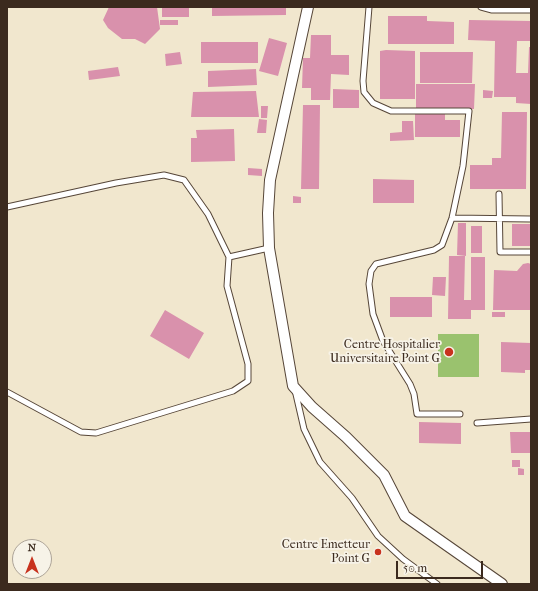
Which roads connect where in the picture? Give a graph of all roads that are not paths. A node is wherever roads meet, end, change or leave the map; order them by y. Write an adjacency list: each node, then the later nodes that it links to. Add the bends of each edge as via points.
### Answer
1 (308, 7): 10 (street, via 270,180)
2 (369, 7): 7 (lane, via 363,81 364,92 372,103 391,111 469,111 464,166)
3 (481, 7): 4 (lane, via 492,10)
4 (531, 10)
5 (500, 194): 8 (lane)
6 (7, 207): 12 (lane, via 164,175 184,180 208,214)
7 (452, 218): 8 (lane); 15 (lane, via 442,245 434,250 376,264 371,270 369,284 374,314 383,341 410,384 417,414)
8 (500, 219): 9 (lane); 11 (lane, via 500,252)
9 (531, 219)
10 (269, 248): 12 (lane); 13 (street)
11 (531, 252)
12 (228, 257): 14 (lane, via 227,286 248,364 248,381 233,391 96,433 81,432)
13 (293, 386): 18 (lane, via 304,429 320,462 352,498 378,536 403,559); 19 (street, via 384,475 405,516)
14 (7, 392)
15 (460, 414)
16 (531, 419): 17 (lane)
17 (477, 423)
18 (437, 584)
19 (502, 584)

